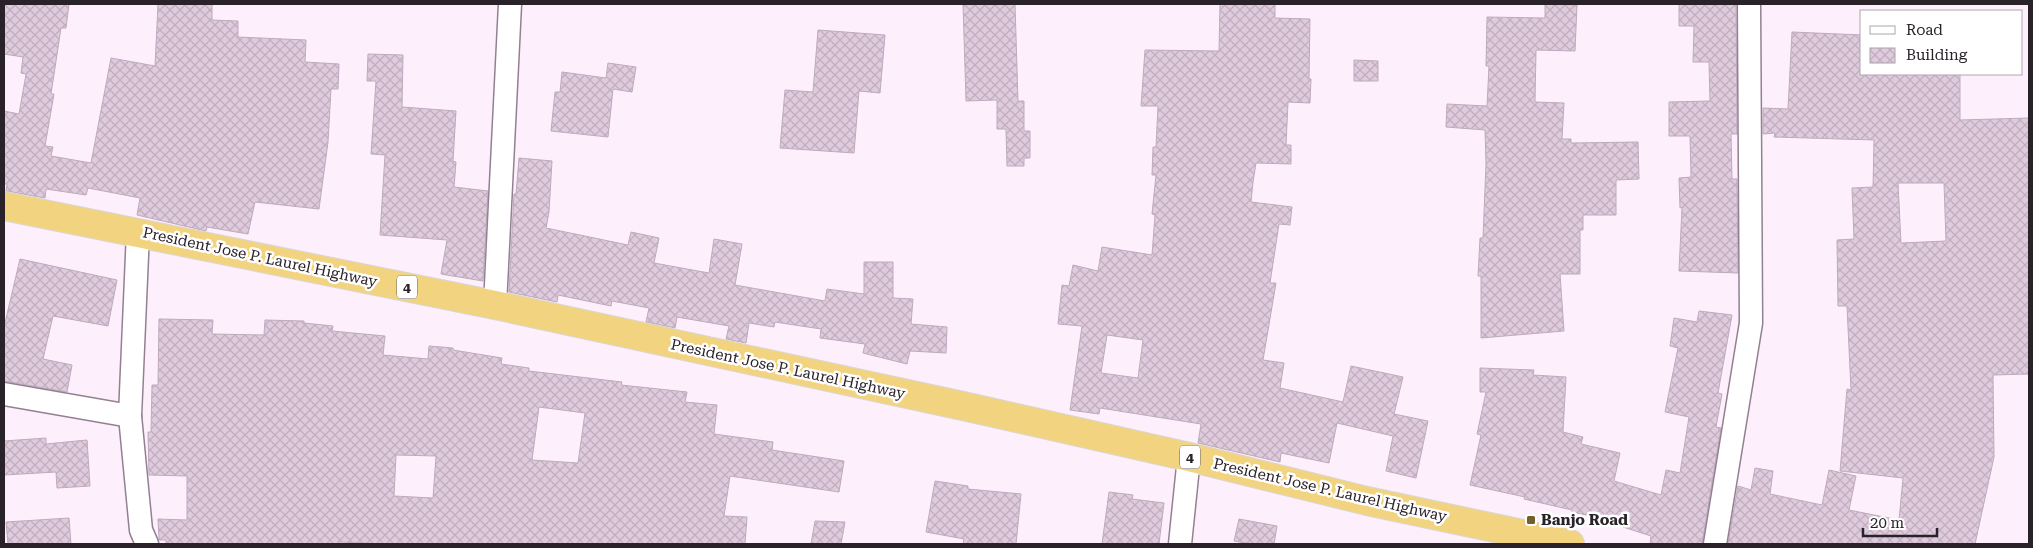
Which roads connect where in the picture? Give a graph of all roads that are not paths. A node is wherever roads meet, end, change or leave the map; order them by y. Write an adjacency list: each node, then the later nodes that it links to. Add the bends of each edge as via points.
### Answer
1 (510, 4): 5 (street)
2 (1749, 4): 12 (street, via 1751,324)
3 (4, 206): 4 (highway, President Jose P. Laurel Highway / 4)
4 (138, 232): 5 (highway, President Jose P. Laurel Highway / 4); 7 (street)
5 (495, 305): 8 (highway, President Jose P. Laurel Highway / 4)
6 (4, 394): 7 (street)
7 (130, 416): 9 (street, via 141,530)
8 (1189, 457): 10 (street); 11 (highway, President Jose P. Laurel Highway / 4, via 1367,501)
9 (147, 544)
10 (1180, 544)
11 (1570, 544)
12 (1715, 544)

